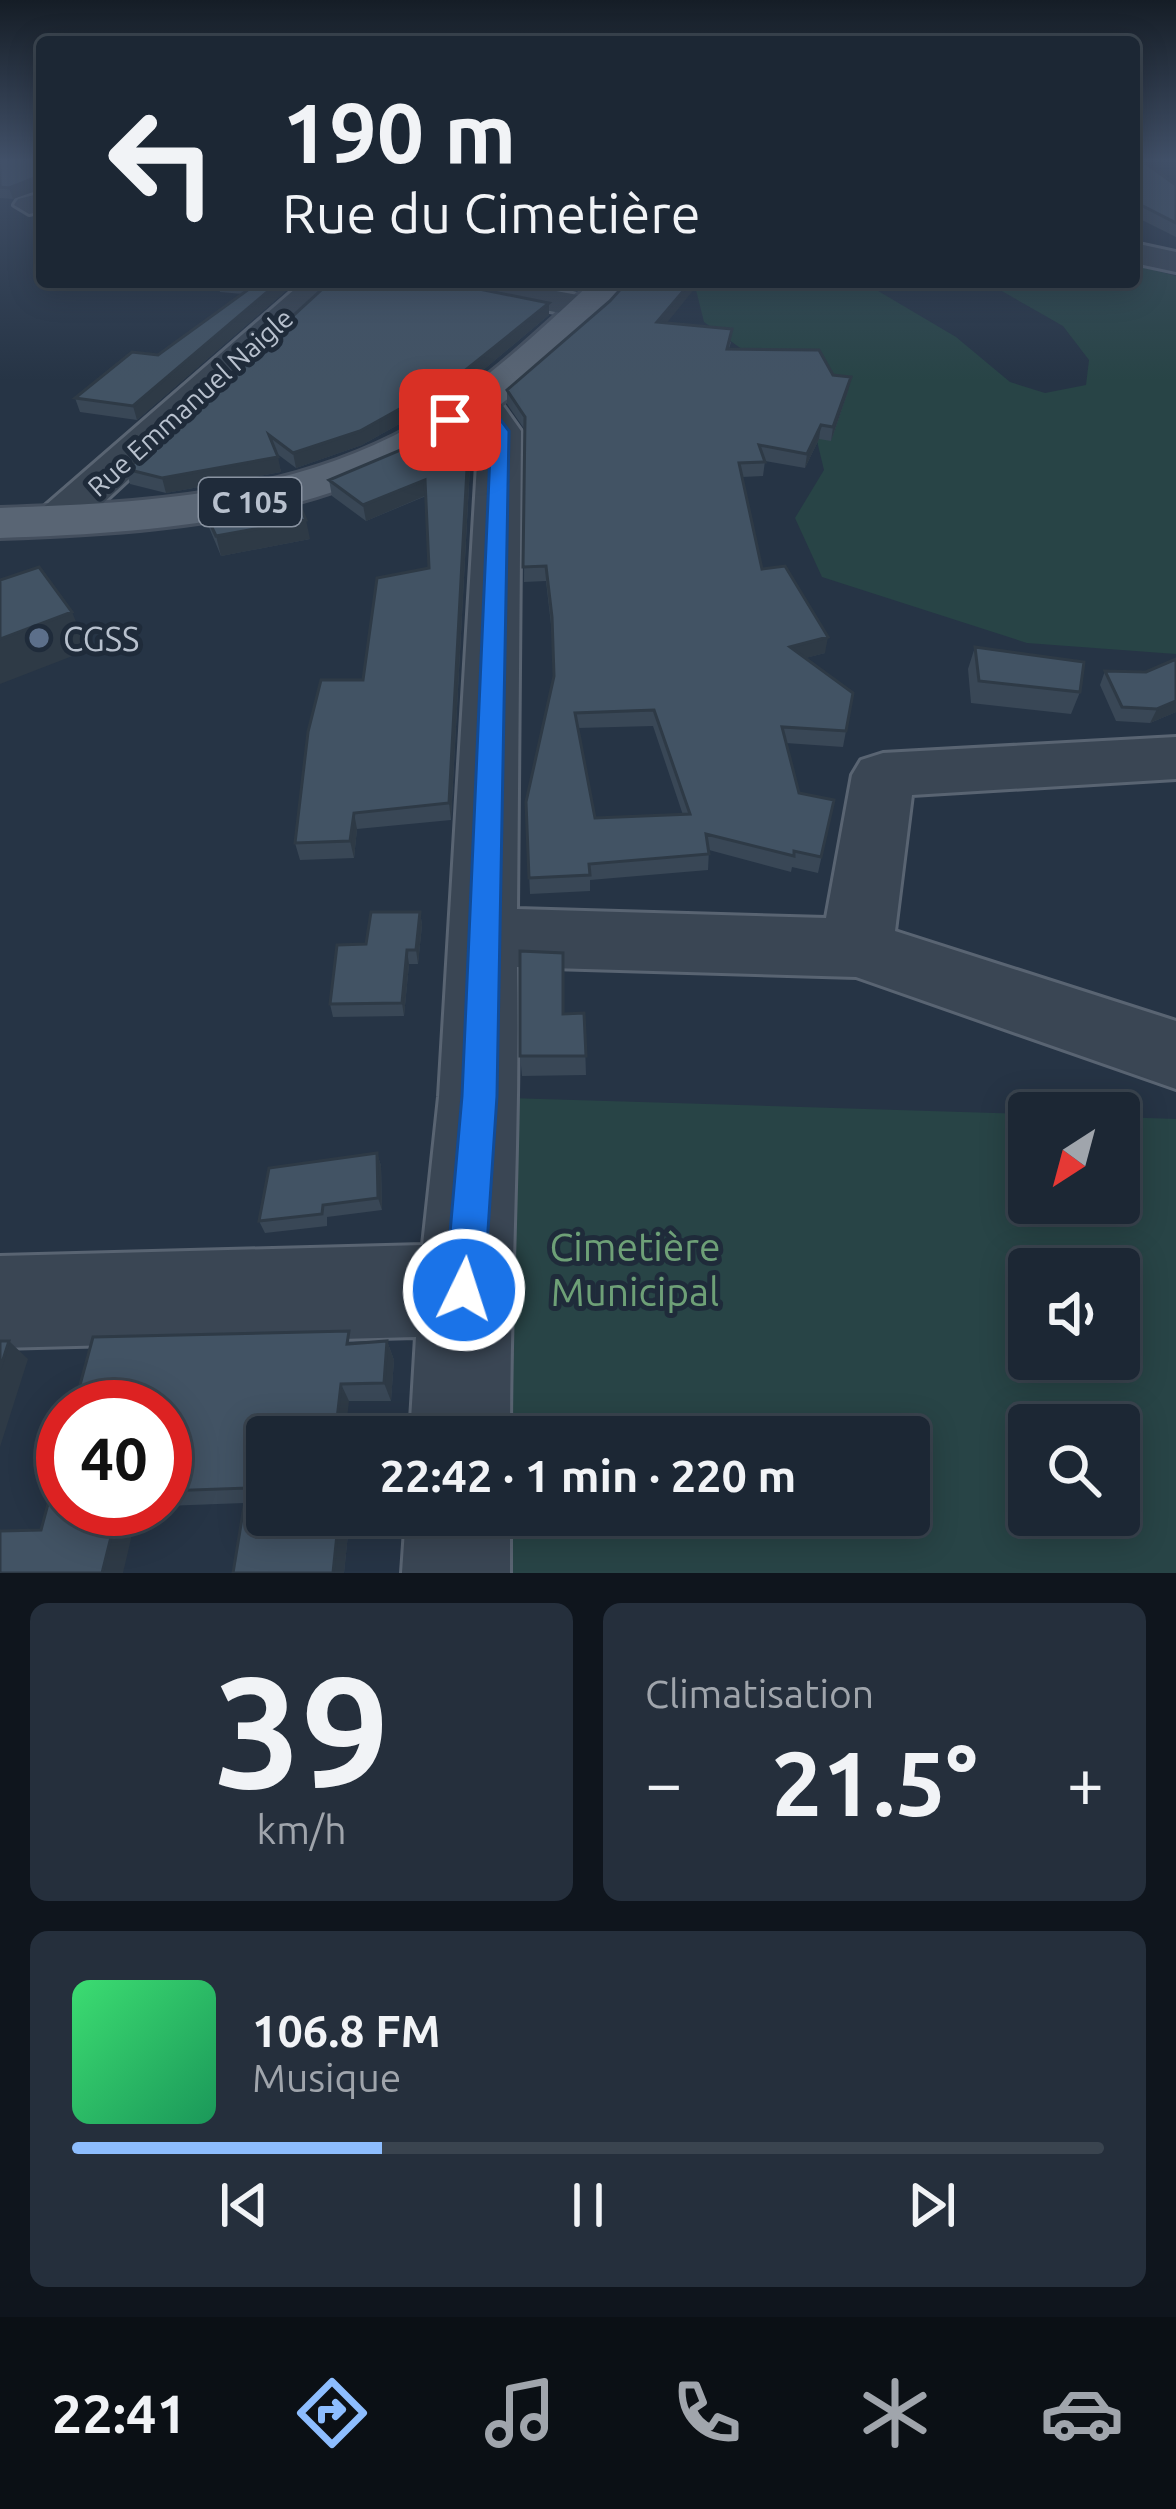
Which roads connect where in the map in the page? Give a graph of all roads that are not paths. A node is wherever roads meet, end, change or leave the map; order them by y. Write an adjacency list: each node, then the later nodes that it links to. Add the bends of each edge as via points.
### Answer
1 (1140, 254): 2 (street)
2 (1176, 262)
3 (317, 288): 7 (street, Rue Emmanuel Naigle)
4 (520, 288): 5 (street)
5 (600, 295): 6 (main road)
6 (479, 402): 7 (main road, C 105, via 393,454 279,496); 10 (street, via 500,431)
7 (56, 521): 8 (main road, C 105)
8 (2, 527)
9 (1176, 758): 11 (street, via 883,775)
10 (481, 938): 11 (street); 13 (street)
11 (857, 948): 12 (street)
12 (1176, 1055)
13 (464, 1290): 14 (street); 15 (street)
14 (0, 1302)
15 (461, 1416)
16 (457, 1536): 17 (street)
17 (456, 1573)

